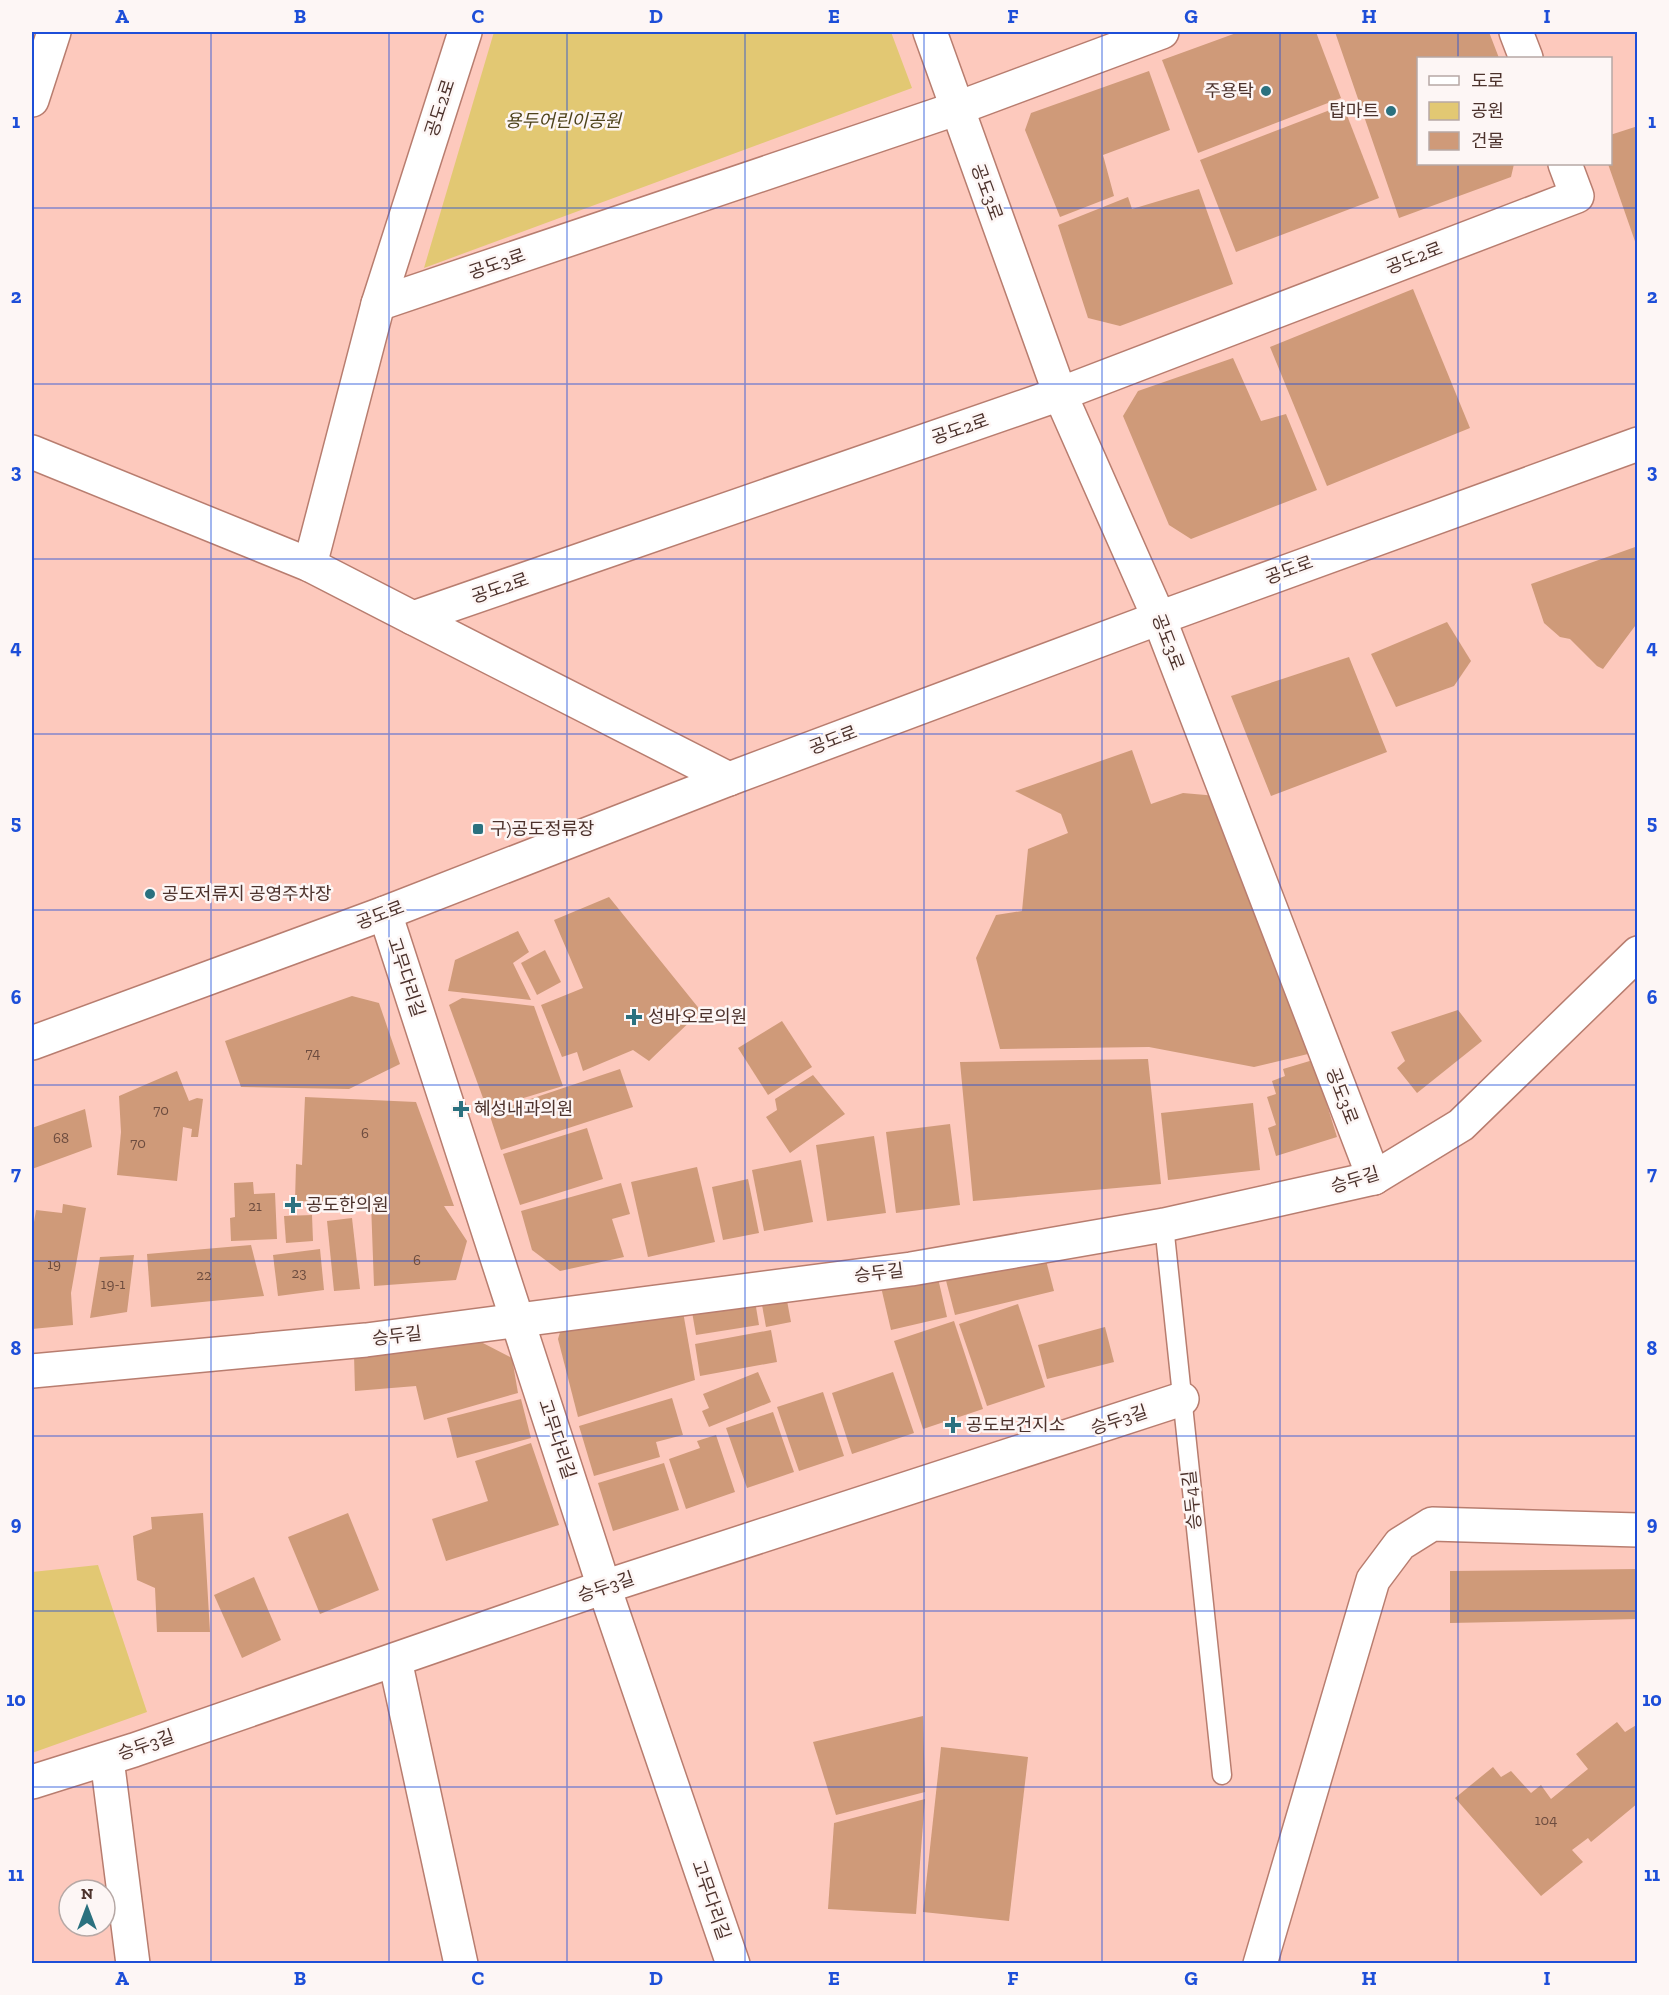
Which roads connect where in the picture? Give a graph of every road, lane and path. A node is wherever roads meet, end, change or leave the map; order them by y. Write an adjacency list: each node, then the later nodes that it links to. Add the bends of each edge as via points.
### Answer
1 (54, 32): 7 (street)
2 (465, 32): 10 (street, 공도2로)
3 (930, 32): 8 (street, 공도3로)
4 (1162, 32): 8 (street, 공도3로)
5 (1516, 32): 6 (street)
6 (1526, 57)
7 (32, 97)
8 (958, 108): 10 (street, 공도3로); 11 (street, 공도3로)
9 (1565, 165): 11 (street, 공도2로, via 1577,196)
10 (378, 304): 14 (street, 공도2로)
11 (1060, 394): 15 (street, 공도2로); 16 (street, 공도3로)
12 (1638, 444): 16 (street, 공도로)
13 (32, 452): 14 (street)
14 (310, 565): 15 (street)
15 (413, 618): 17 (street)
16 (1159, 618): 17 (street, 공도로); 21 (street, 공도3로)
17 (729, 779): 18 (street, 공도로)
18 (385, 913): 20 (street, 공도로); 23 (street, 고무다리길)
19 (1638, 953): 21 (street, 승두길, via 1461,1125)
20 (32, 1043)
21 (1374, 1178): 22 (street, 승두길)
22 (1164, 1225): 23 (street, 승두길, via 911,1269); 25 (lane, 승두4길)
23 (519, 1320): 24 (street, 승두길, via 366,1340); 27 (street, 고무다리길)
24 (32, 1371)
25 (1182, 1399): 27 (street, 승두3길); 30 (lane, 승두4길)
26 (1638, 1530): 35 (street, via 1432,1524 1400,1544 1373,1580)
27 (604, 1587): 28 (street, 승두3길); 34 (street, 고무다리길)
28 (395, 1659): 29 (street, 승두3길); 33 (street)
29 (107, 1759): 31 (street, 승두3길); 32 (street)
30 (1222, 1775)
31 (32, 1782)
32 (133, 1964)
33 (461, 1964)
34 (733, 1964)
35 (1260, 1964)

